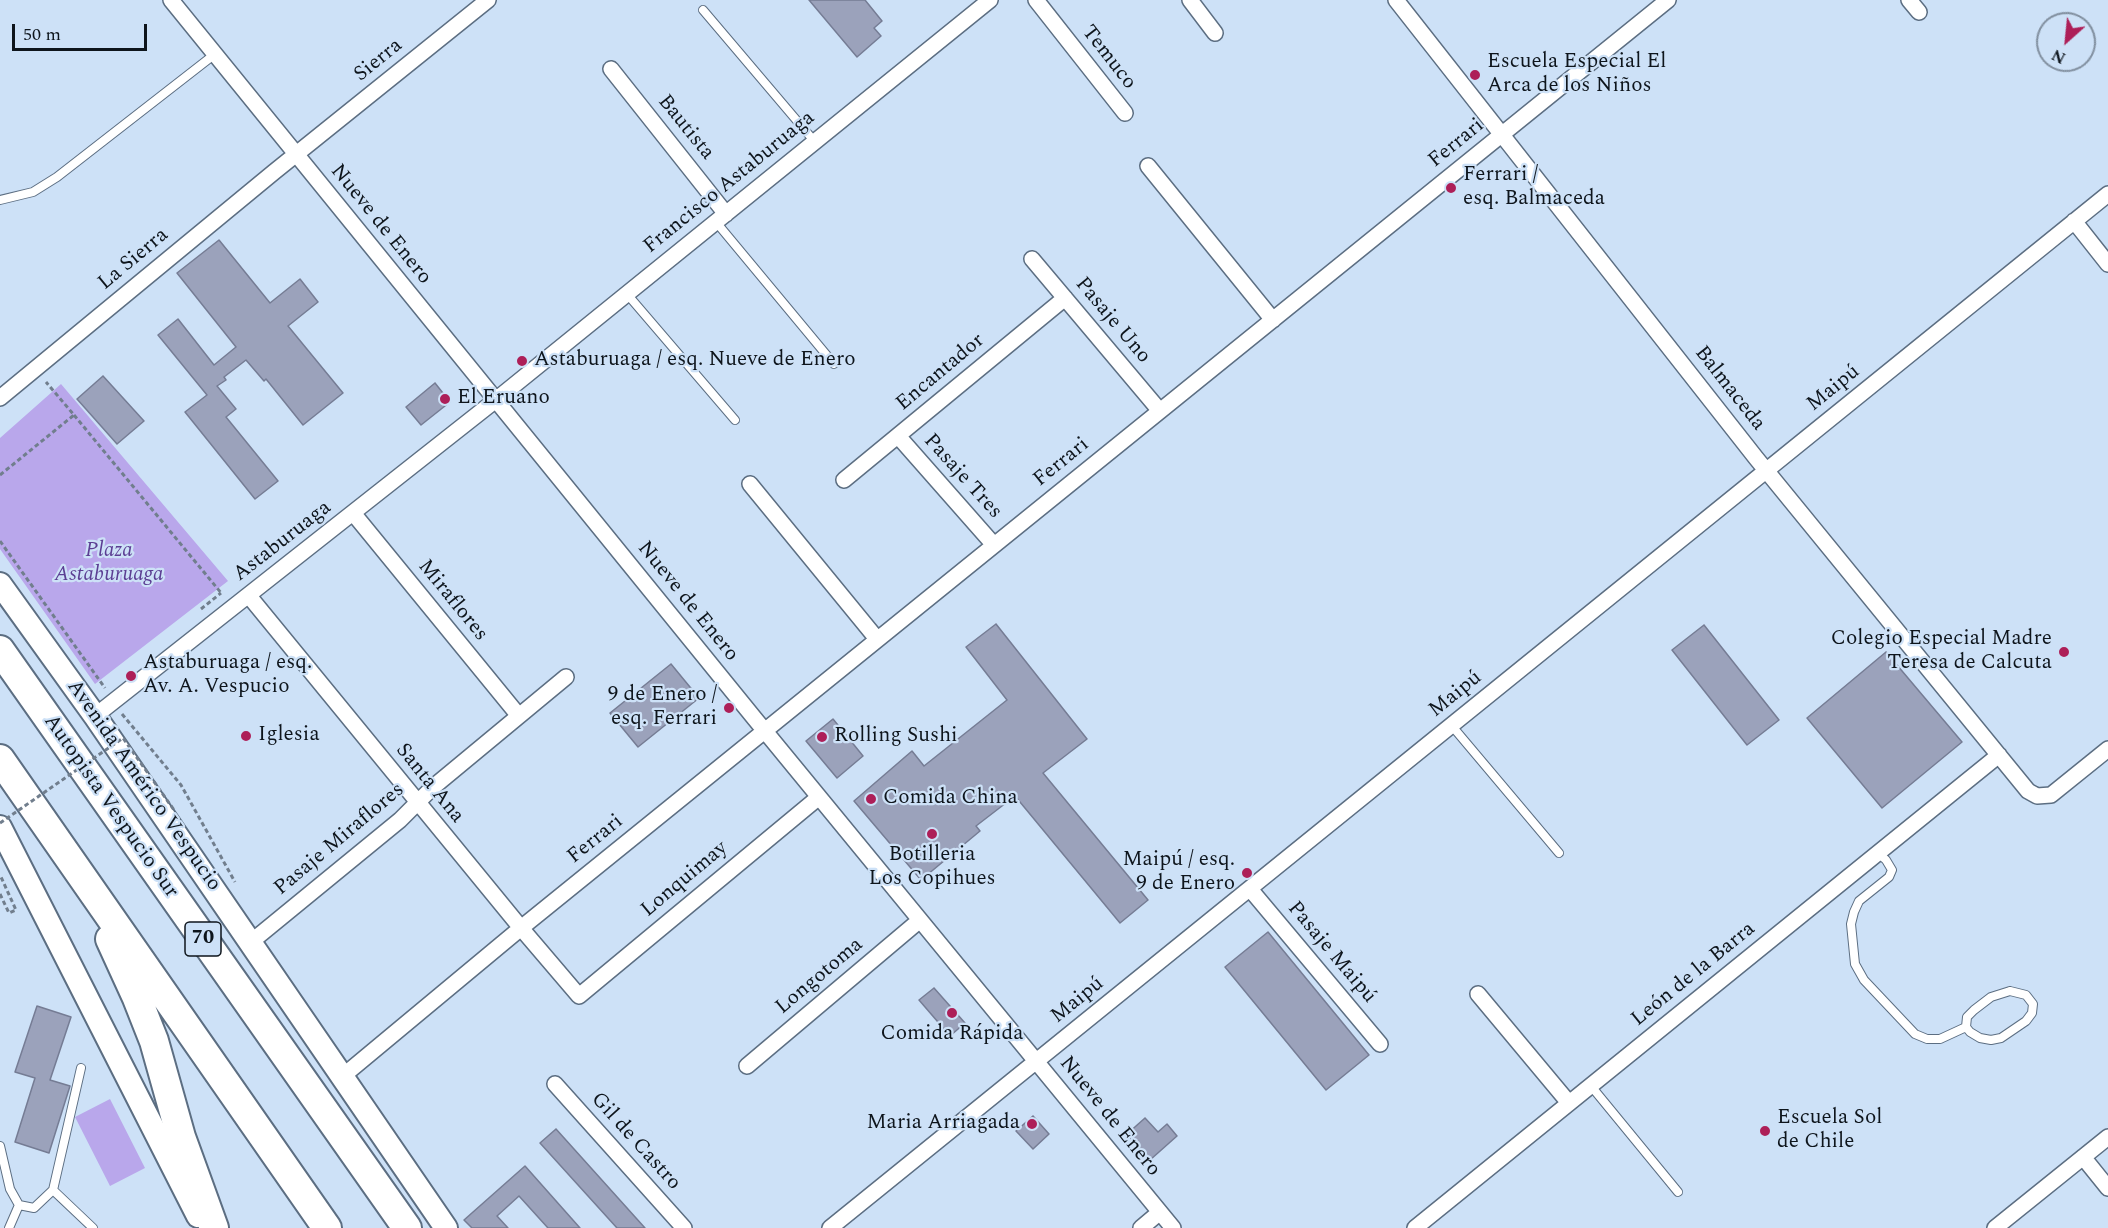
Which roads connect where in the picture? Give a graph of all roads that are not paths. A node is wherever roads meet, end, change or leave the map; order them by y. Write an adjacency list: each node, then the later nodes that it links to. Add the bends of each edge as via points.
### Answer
1 (171, 0): 12 (street, Nueve de Enero)
2 (488, 0): 17 (street, Sierra)
3 (990, 0): 16 (street, Francisco Astaburuaga)
4 (1036, 0): 14 (street, Temuco)
5 (1190, 0): 11 (street)
6 (1396, 0): 15 (street, Balmaceda)
7 (1668, 0): 15 (street, Ferrari)
8 (1909, 0): 10 (street)
9 (703, 10): 16 (lane)
10 (1918, 12)
11 (1215, 33)
12 (215, 54): 17 (street, Nueve de Enero); 20 (lane, via 57,177 33,192)
13 (611, 69): 21 (street, Bautista)
14 (1125, 113)
15 (1502, 135): 27 (street, Ferrari); 34 (street, Balmaceda)
16 (815, 142): 21 (street, Francisco Astaburuaga)
17 (296, 154): 29 (street, La Sierra); 30 (street, Nueve de Enero)
18 (1148, 166): 27 (street)
19 (2108, 194): 22 (street, Maipú)
20 (0, 200)
21 (721, 218): 25 (street, Francisco Astaburuaga); 28 (lane)
22 (2074, 221): 24 (street); 34 (street, Maipú)
23 (1032, 259): 26 (street, Pasaje Uno)
24 (2108, 264)
25 (627, 294): 30 (street, Francisco Astaburuaga); 32 (lane)
26 (1065, 298): 31 (street, Pasaje Uno); 33 (street, Encantador)
27 (1273, 320): 31 (street, Ferrari)
28 (834, 364)
29 (0, 398)
30 (497, 399): 37 (street, Astaburuaga); 47 (street, Nueve de Enero)
31 (1160, 411): 38 (street, Ferrari)
32 (735, 420)
33 (898, 436): 35 (street, Encantador); 38 (street, Pasaje Tres)
34 (1766, 470): 46 (street, Maipú); 49 (street, Balmaceda)
35 (844, 480)
36 (750, 484): 41 (street)
37 (353, 513): 40 (street, Astaburuaga); 45 (street, Miraflores)
38 (994, 545): 41 (street, Ferrari)
39 (0, 584): 44 (main road, Avenida Américo Vespucio)
40 (249, 596): 44 (street, Astaburuaga); 52 (street, Santa Ana)
41 (877, 639): 47 (street, Ferrari)
42 (0, 650): 85 (highway, Autopista Vespucio Sur / 70)
43 (566, 677): 45 (street, Pasaje Miraflores)
44 (95, 716): 60 (main road, Avenida Américo Vespucio)
45 (519, 716): 52 (street, Pasaje Miraflores)
46 (1452, 726): 54 (lane); 57 (street, Maipú)
47 (764, 731): 51 (street, Nueve de Enero); 59 (street, Ferrari)
48 (2108, 749): 49 (street, Balmaceda, via 2046,797 2028,791)
49 (1999, 755): 55 (street, León de la Barra)
50 (0, 759): 56 (highway)
51 (819, 797): 58 (street, Nueve de Enero); 62 (street, Lonquimay)
52 (418, 802): 59 (street, Santa Ana); 60 (street, Pasaje Miraflores)
53 (0, 825): 82 (main road)
54 (1559, 853)
55 (1878, 854): 63 (lane, via 1892,870 1889,877 1859,901 1854,912 1851,924 1855,964 1864,980 1915,1034 1927,1040 1940,1039); 70 (street, León de la Barra)
56 (79, 872): 83 (highway, via 146,1020 181,1137); 84 (highway)
57 (1250, 889): 64 (street, Pasaje Maipú); 65 (street, Maipú)
58 (920, 920): 65 (street, Nueve de Enero); 66 (street, Longotoma)
59 (521, 928): 62 (street, Santa Ana); 68 (street, Ferrari)
60 (250, 942): 68 (main road, Avenida Américo Vespucio)
61 (1478, 994): 71 (street)
62 (579, 996)
63 (1965, 1027): 63 (lane, via 1967,1017 1991,997 2010,991 2026,995 2033,1004 2026,1021 2001,1038 1980,1038)
64 (1380, 1044)
65 (1036, 1062): 79 (street, Nueve de Enero); 88 (street, Maipú)
66 (747, 1066)
67 (81, 1068): 76 (lane)
68 (343, 1076): 86 (main road, Avenida Américo Vespucio)
69 (555, 1084): 87 (street, Gil de Castro)
70 (1591, 1086): 71 (street, León de la Barra); 77 (lane)
71 (1569, 1104): 91 (street, León de la Barra)
72 (2108, 1137): 74 (street)
73 (0, 1146): 78 (lane, via 10,1189)
74 (2083, 1157): 75 (street); 92 (street)
75 (2108, 1188)
76 (53, 1190): 78 (lane, via 34,1208); 81 (lane)
77 (1678, 1192)
78 (19, 1205): 80 (lane)
79 (1160, 1212): 89 (street); 90 (street, Nueve de Enero)
80 (9, 1228)
81 (93, 1228)
82 (204, 1228)
83 (214, 1228)
84 (327, 1228)
85 (407, 1228)
86 (446, 1228)
87 (684, 1228)
88 (830, 1228)
89 (1141, 1228)
90 (1173, 1228)
91 (1415, 1228)
92 (1995, 1228)

